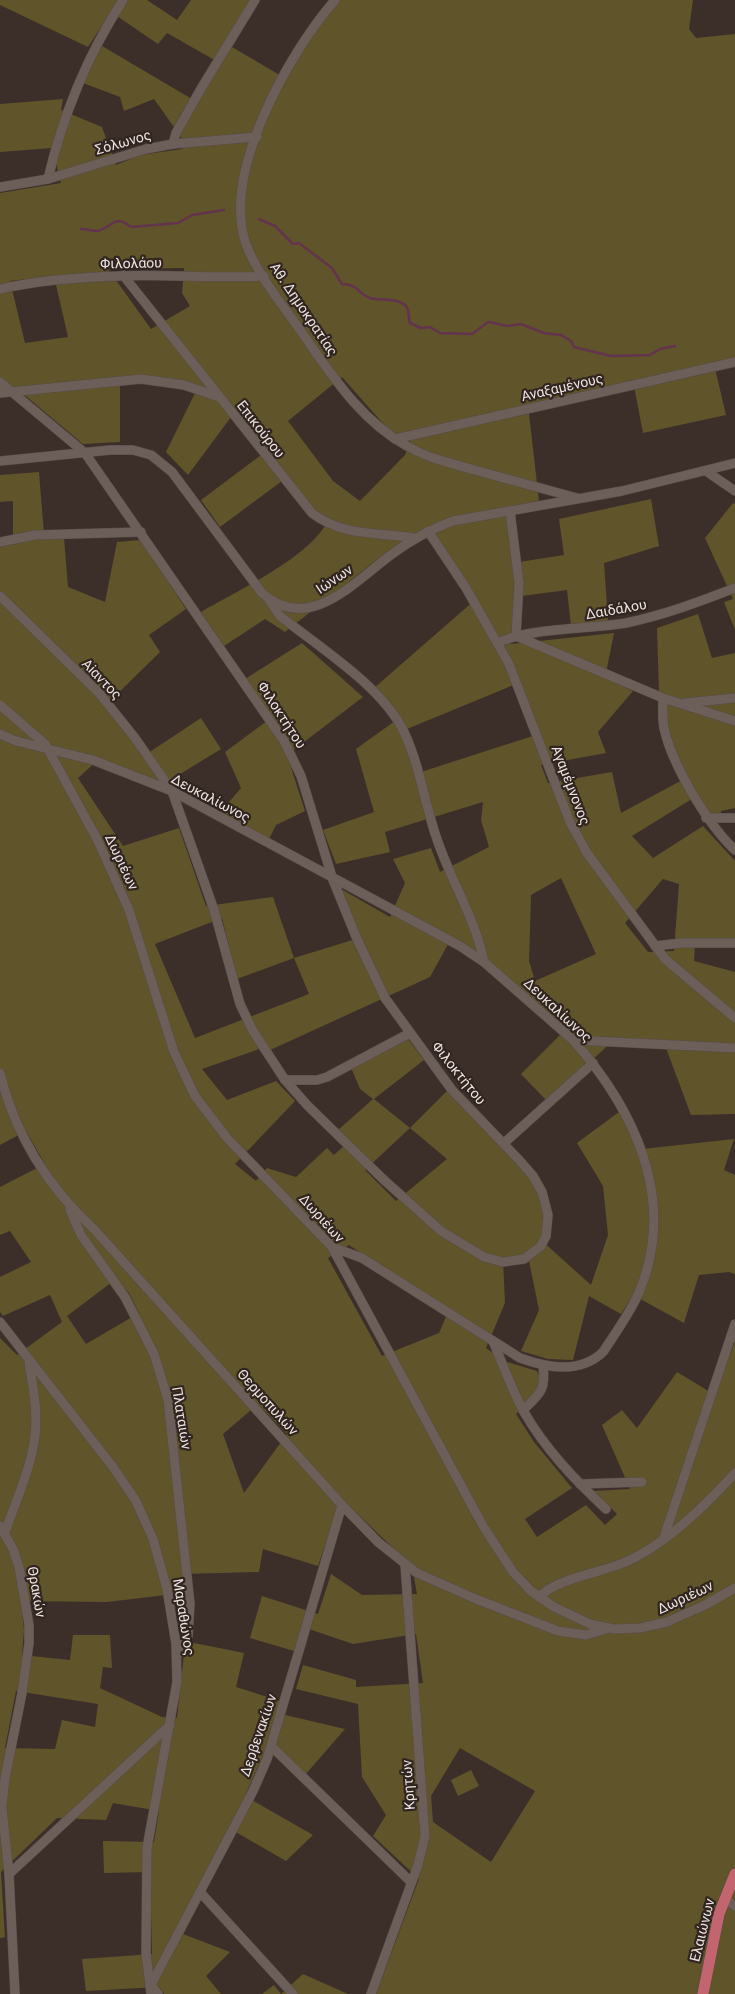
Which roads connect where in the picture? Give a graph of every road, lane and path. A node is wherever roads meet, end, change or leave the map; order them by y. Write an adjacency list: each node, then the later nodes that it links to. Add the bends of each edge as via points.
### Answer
1 (124, 0): 6 (street, via 99,38 76,87)
2 (256, 0): 5 (street, via 197,95)
3 (335, 0): 4 (street, Αθ. Δημοκρατίας, via 285,70)
4 (257, 137): 5 (street, Σόλωνος); 9 (street, Αθ. Δημοκρατίας, via 246,172 241,215 246,243)
5 (173, 144): 6 (street, Σόλωνος, via 130,153)
6 (48, 179): 7 (street, Σόλωνος)
7 (0, 187)
8 (123, 276): 9 (street, Φιλολάου); 10 (street, Φιλολάου); 15 (street, Επικούρου)
9 (264, 276): 16 (street, Αθ. Δημοκρατίας, via 344,391)
10 (0, 289)
11 (735, 362): 16 (street, Αναξαμένους)
12 (0, 382): 13 (street, Φιλοκτήτου)
13 (12, 391): 14 (street); 15 (street, via 141,379 184,386); 17 (street, Φιλοκτήτου)
14 (0, 393)
15 (219, 397): 26 (street, Επικούρου, via 305,506 319,518 347,531)
16 (396, 439): 22 (street, Αθ. Δημοκρατίας, via 437,460)
17 (85, 453): 18 (street, Ιώνων); 25 (street, Φιλοκτήτου); 30 (street, Ιώνων, via 133,450 158,459 172,472 251,581)
18 (0, 461)
19 (735, 463): 20 (street, Ιώνων)
20 (706, 471): 21 (street); 22 (street, Ιώνων)
21 (735, 491)
22 (580, 499): 23 (street, Ιώνων)
23 (510, 511): 24 (street, Ιώνων, via 464,518); 31 (street, via 519,583)
24 (428, 531): 26 (street, Ιώνων); 32 (street, Αγαμέμνονος)
25 (141, 532): 27 (street, via 35,535); 44 (street, Φιλοκτήτου, via 289,750 301,776)
26 (415, 538): 30 (street, Ιώνων, via 322,605 295,608)
27 (0, 542)
28 (735, 588): 31 (street, Δαιδάλου, via 678,609 628,622)
29 (0, 596): 40 (street, Aiαντος, via 100,693)
30 (269, 600): 47 (street, via 280,616 372,690 401,726 416,764 438,844 479,942)
31 (516, 636): 32 (street, Δαιδάλου); 33 (street)
32 (498, 643): 46 (street, Αγαμέμνονος, via 522,693 575,832 592,861)
33 (663, 698): 35 (street); 41 (street, via 666,737)
34 (735, 698): 35 (street)
35 (680, 704): 37 (street)
36 (0, 705): 39 (street, Δωριέων, via 38,736)
37 (735, 721)
38 (0, 734): 39 (street, Δευκαλίωνος)
39 (48, 749): 40 (street, Δευκαλίωνος, via 70,752); 57 (street, Δωριέων, via 97,839 126,903 168,1036 190,1087 227,1138)
40 (172, 791): 44 (street, Δευκαλίωνος); 54 (street, Φιλοκτήτου, via 214,910 240,1004 253,1031)
41 (706, 818): 42 (street); 43 (street)
42 (735, 818)
43 (735, 850)
44 (334, 880): 47 (street, Δευκαλίωνος, via 440,934); 49 (street, Φιλοκτήτου, via 365,958 386,998)
45 (735, 943): 46 (street)
46 (655, 946): 48 (street, Αγαμέμνονος, via 675,968)
47 (484, 962): 50 (street, Δευκαλίωνος)
48 (735, 1018)
49 (410, 1033): 54 (street, via 327,1077); 55 (street, Φιλοκτήτου, via 452,1090)
50 (573, 1040): 51 (street); 52 (street, Δευκαλίωνος)
51 (735, 1048)
52 (593, 1064): 55 (street); 62 (street, Δευκαλίωνος, via 626,1112 646,1162 653,1210 649,1258 636,1298 603,1352 578,1366)
53 (0, 1073): 56 (street, Θερμοπυλών, via 18,1125 48,1179)
54 (285, 1080): 55 (street, Φιλοκτήτου, via 422,1216 473,1252 509,1262 524,1259 541,1246 548,1216 538,1183)
55 (504, 1143)
56 (68, 1206): 67 (street, Θερμοπυλών, via 93,1228); 75 (street, Πλαταιών, via 81,1235 125,1297 154,1354 168,1400 190,1604 188,1636)
57 (332, 1247): 60 (street, Δευκαλίωνος, via 362,1258); 73 (street, Δωριέων, via 490,1538 513,1572)
58 (0, 1322): 61 (street, Μαραθώνος)
59 (735, 1324): 70 (street)
60 (492, 1339): 62 (street, Δευκαλίωνος, via 520,1358); 63 (street)
61 (28, 1360): 69 (street, via 35,1403 32,1456); 75 (street, Μαραθώνος, via 113,1467 141,1512 153,1539 167,1589)
62 (542, 1365): 63 (street, via 544,1386)
63 (523, 1410): 66 (street, via 551,1451)
64 (735, 1473): 70 (street)
65 (642, 1482): 66 (street)
66 (580, 1484): 68 (street)
67 (342, 1506): 71 (street, Θερμοπυλών); 77 (street, Δερβενακίων)
68 (606, 1509)
69 (2, 1529): 78 (street, Θρακών, via 20,1573 29,1625 22,1693 3,1792)
70 (664, 1538): 73 (street, via 625,1562 554,1587)
71 (405, 1565): 74 (street, Θερμοπυλών, via 476,1599 558,1631 586,1635); 80 (street, Κρητών, via 425,1836)
72 (735, 1588): 74 (street, Δωριέων, via 691,1612 658,1625)
73 (539, 1596): 74 (street, Δωριέων, via 565,1613)
74 (607, 1628)
75 (177, 1655): 76 (street, Μαραθώνος, via 176,1692)
76 (170, 1725): 78 (street); 84 (street, Μαραθώνος, via 147,1848 146,1953)
77 (272, 1747): 80 (street); 81 (street, Δερβενακίων, via 253,1791)
78 (9, 1874): 85 (street, Θρακών)
79 (735, 1874): 82 (main road, Ελαιώνων)
80 (411, 1882): 88 (street, Κρητών)
81 (200, 1892): 84 (street, Δερβενακίων); 87 (street)
82 (724, 1899): 83 (street); 89 (main road, Ελαιώνων)
83 (735, 1906)
84 (151, 1990): 86 (street)
85 (15, 1994)
86 (158, 1994)
87 (293, 1994)
88 (371, 1994)
89 (703, 1994)

